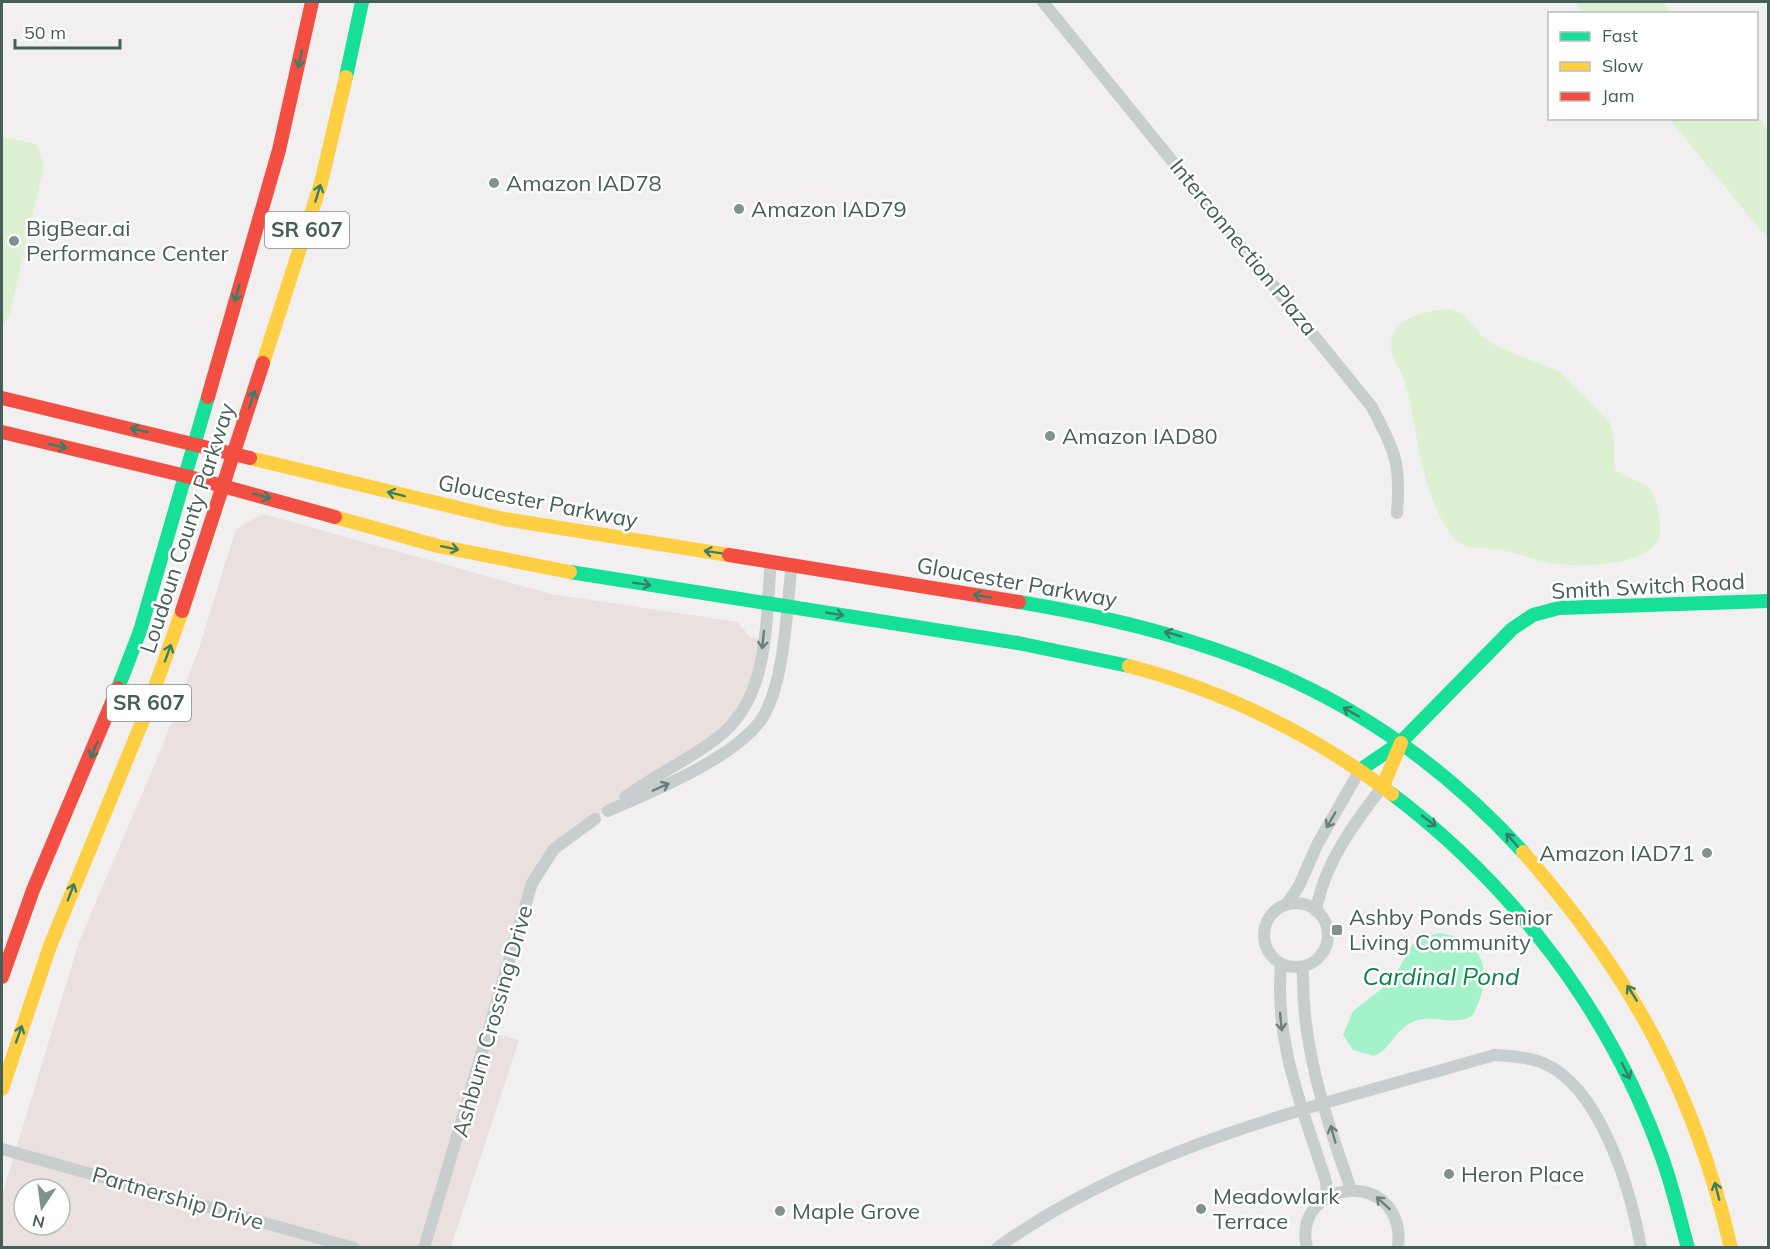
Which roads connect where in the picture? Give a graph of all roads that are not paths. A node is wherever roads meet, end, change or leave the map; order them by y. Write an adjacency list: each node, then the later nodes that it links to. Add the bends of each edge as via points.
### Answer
1 (312, 2): 6 (main road, Loudoun County Parkway / SR 607, one-way to 6, via 279,150)
2 (362, 2): 7 (main road, Loudoun County Parkway / SR 607, one-way to 2, via 321,183)
3 (1043, 2): 10 (street, Interconnection Plaza, via 1372,407 1396,456 1400,477)
4 (2, 398): 6 (main road, Gloucester Parkway, one-way to 4)
5 (2, 432): 8 (main road, one-way to 8)
6 (196, 444): 7 (main road, Gloucester Parkway); 8 (main road, Loudoun County Parkway / SR 607)
7 (232, 453): 9 (main road, Loudoun County Parkway / SR 607); 11 (main road, Gloucester Parkway, one-way to 7, via 504,519)
8 (186, 476): 9 (main road); 24 (main road, Loudoun County Parkway / SR 607, one-way to 24, via 120,688 32,894)
9 (221, 485): 14 (main road, one-way to 14, via 466,552); 25 (main road, Loudoun County Parkway / SR 607, one-way to 9, via 50,946 163,665)
10 (1397, 513)
11 (771, 561): 12 (main road, Gloucester Parkway); 14 (street)
12 (792, 564): 15 (street); 16 (main road, Gloucester Parkway, one-way to 12, via 1344,708 1243,659 1172,634 1048,607)
13 (1768, 601): 16 (main road, Smith Switch Road, via 1603,605 1559,608 1533,615 1512,629)
14 (766, 604): 15 (main road); 15 (street, one-way to 15, via 756,688 741,716 717,739 656,774 608,811 672,783 737,743 757,725 774,690)
15 (787, 607): 17 (main road, one-way to 17, via 1007,642 1142,669 1262,714 1305,735)
16 (1401, 742): 17 (main road, Smith Switch Road); 18 (main road, Smith Switch Road); 38 (main road, Gloucester Parkway, one-way to 16, via 1711,1167 1687,1100 1632,993 1587,928 1489,813)
17 (1360, 770): 18 (main road); 20 (street, one-way to 20)
18 (1383, 786): 21 (street, via 1332,863); 37 (main road, one-way to 37, via 1436,826 1486,874 1560,961 1595,1011 1657,1139)
19 (595, 819): 32 (street, Ashburn Crossing Drive, via 554,849 532,883)
20 (1286, 905): 21 (street, via 1302,904); 22 (street, via 1272,913 1264,934 1267,950)
21 (1316, 911): 23 (street, via 1328,929 1327,943 1316,961)
22 (1281, 964): 23 (street); 27 (street, one-way to 27, via 1280,1020 1287,1062)
23 (1303, 967): 26 (street, via 1304,1023)
24 (2, 977)
25 (2, 1089)
26 (1323, 1103): 27 (street); 29 (street, one-way to 26); 36 (street, via 1494,1055 1543,1063 1563,1074 1591,1103 1616,1158)
27 (1302, 1109): 30 (street, via 1326,1182); 33 (street, via 1139,1167 1020,1231)
28 (2, 1149): 31 (street, Partnership Drive)
29 (1351, 1189): 30 (street); 35 (street, one-way to 29, via 1400,1233 1389,1207 1378,1197)
30 (1327, 1197): 34 (street, via 1309,1217)
31 (354, 1248)
32 (424, 1248)
33 (997, 1248)
34 (1306, 1248)
35 (1398, 1248)
36 (1641, 1248)
37 (1688, 1248)
38 (1731, 1248)

